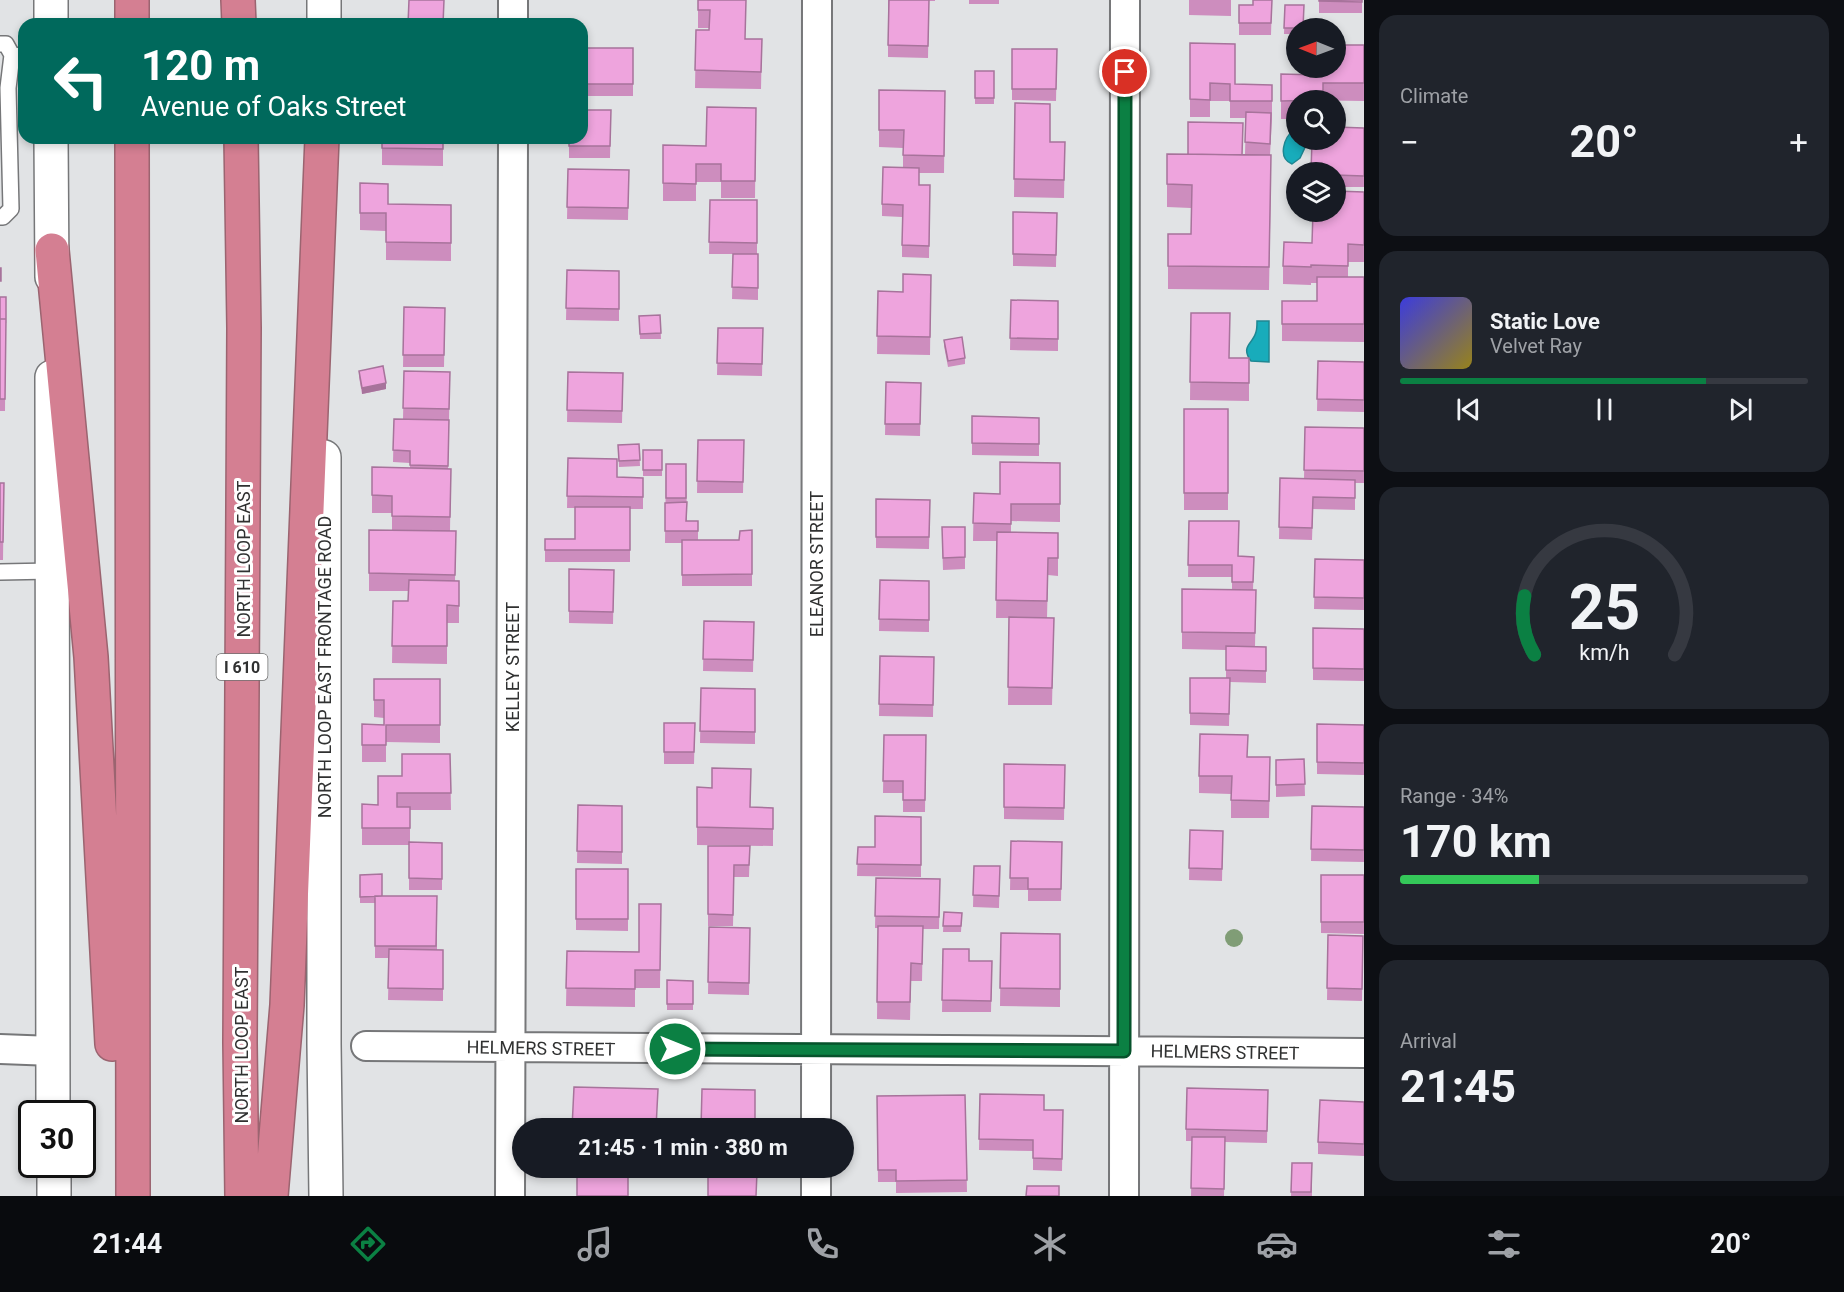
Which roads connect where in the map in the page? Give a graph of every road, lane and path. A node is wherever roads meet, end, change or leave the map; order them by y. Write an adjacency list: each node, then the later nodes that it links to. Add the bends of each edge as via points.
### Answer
1 (51, 0): 8 (main road)
2 (132, 0): 9 (highway)
3 (238, 0): 10 (highway)
4 (324, 0): 11 (main road)
5 (513, 0): 12 (street)
6 (817, 0): 28 (street, ELEANOR STREET)
7 (1125, 0): 30 (street)
8 (51, 18)
9 (132, 18)
10 (238, 18)
11 (324, 18)
12 (513, 18)
13 (0, 44): 14 (lane, via 6,44)
14 (18, 56): 21 (lane, via 8,88 11,209)
15 (51, 144): 22 (main road)
16 (132, 144): 38 (highway)
17 (241, 144): 39 (highway, NORTH LOOP EAST / I 610)
18 (323, 144): 40 (highway, via 287,1005)
19 (323, 144): 41 (main road, NORTH LOOP EAST FRONTAGE ROAD)
20 (513, 144): 26 (street, KELLEY STREET)
21 (0, 217)
22 (51, 250): 23 (main road); 37 (highway, via 91,657)
23 (52, 571): 24 (lane); 29 (main road)
24 (0, 572)
25 (366, 1046): 26 (street, HELMERS STREET)
26 (511, 1048): 28 (street, HELMERS STREET); 42 (street, KELLEY STREET)
27 (0, 1049): 29 (street)
28 (816, 1050): 30 (street, HELMERS STREET); 33 (street, ELEANOR STREET)
29 (53, 1051): 32 (main road)
30 (1124, 1051): 31 (street, HELMERS STREET); 44 (street)
31 (1364, 1053)
32 (53, 1100)
33 (816, 1118)
34 (54, 1178): 36 (main road)
35 (816, 1178): 43 (street)
36 (54, 1196)
37 (120, 1196)
38 (133, 1196)
39 (242, 1196)
40 (271, 1196)
41 (326, 1196)
42 (510, 1196)
43 (816, 1196)
44 (1124, 1196)

